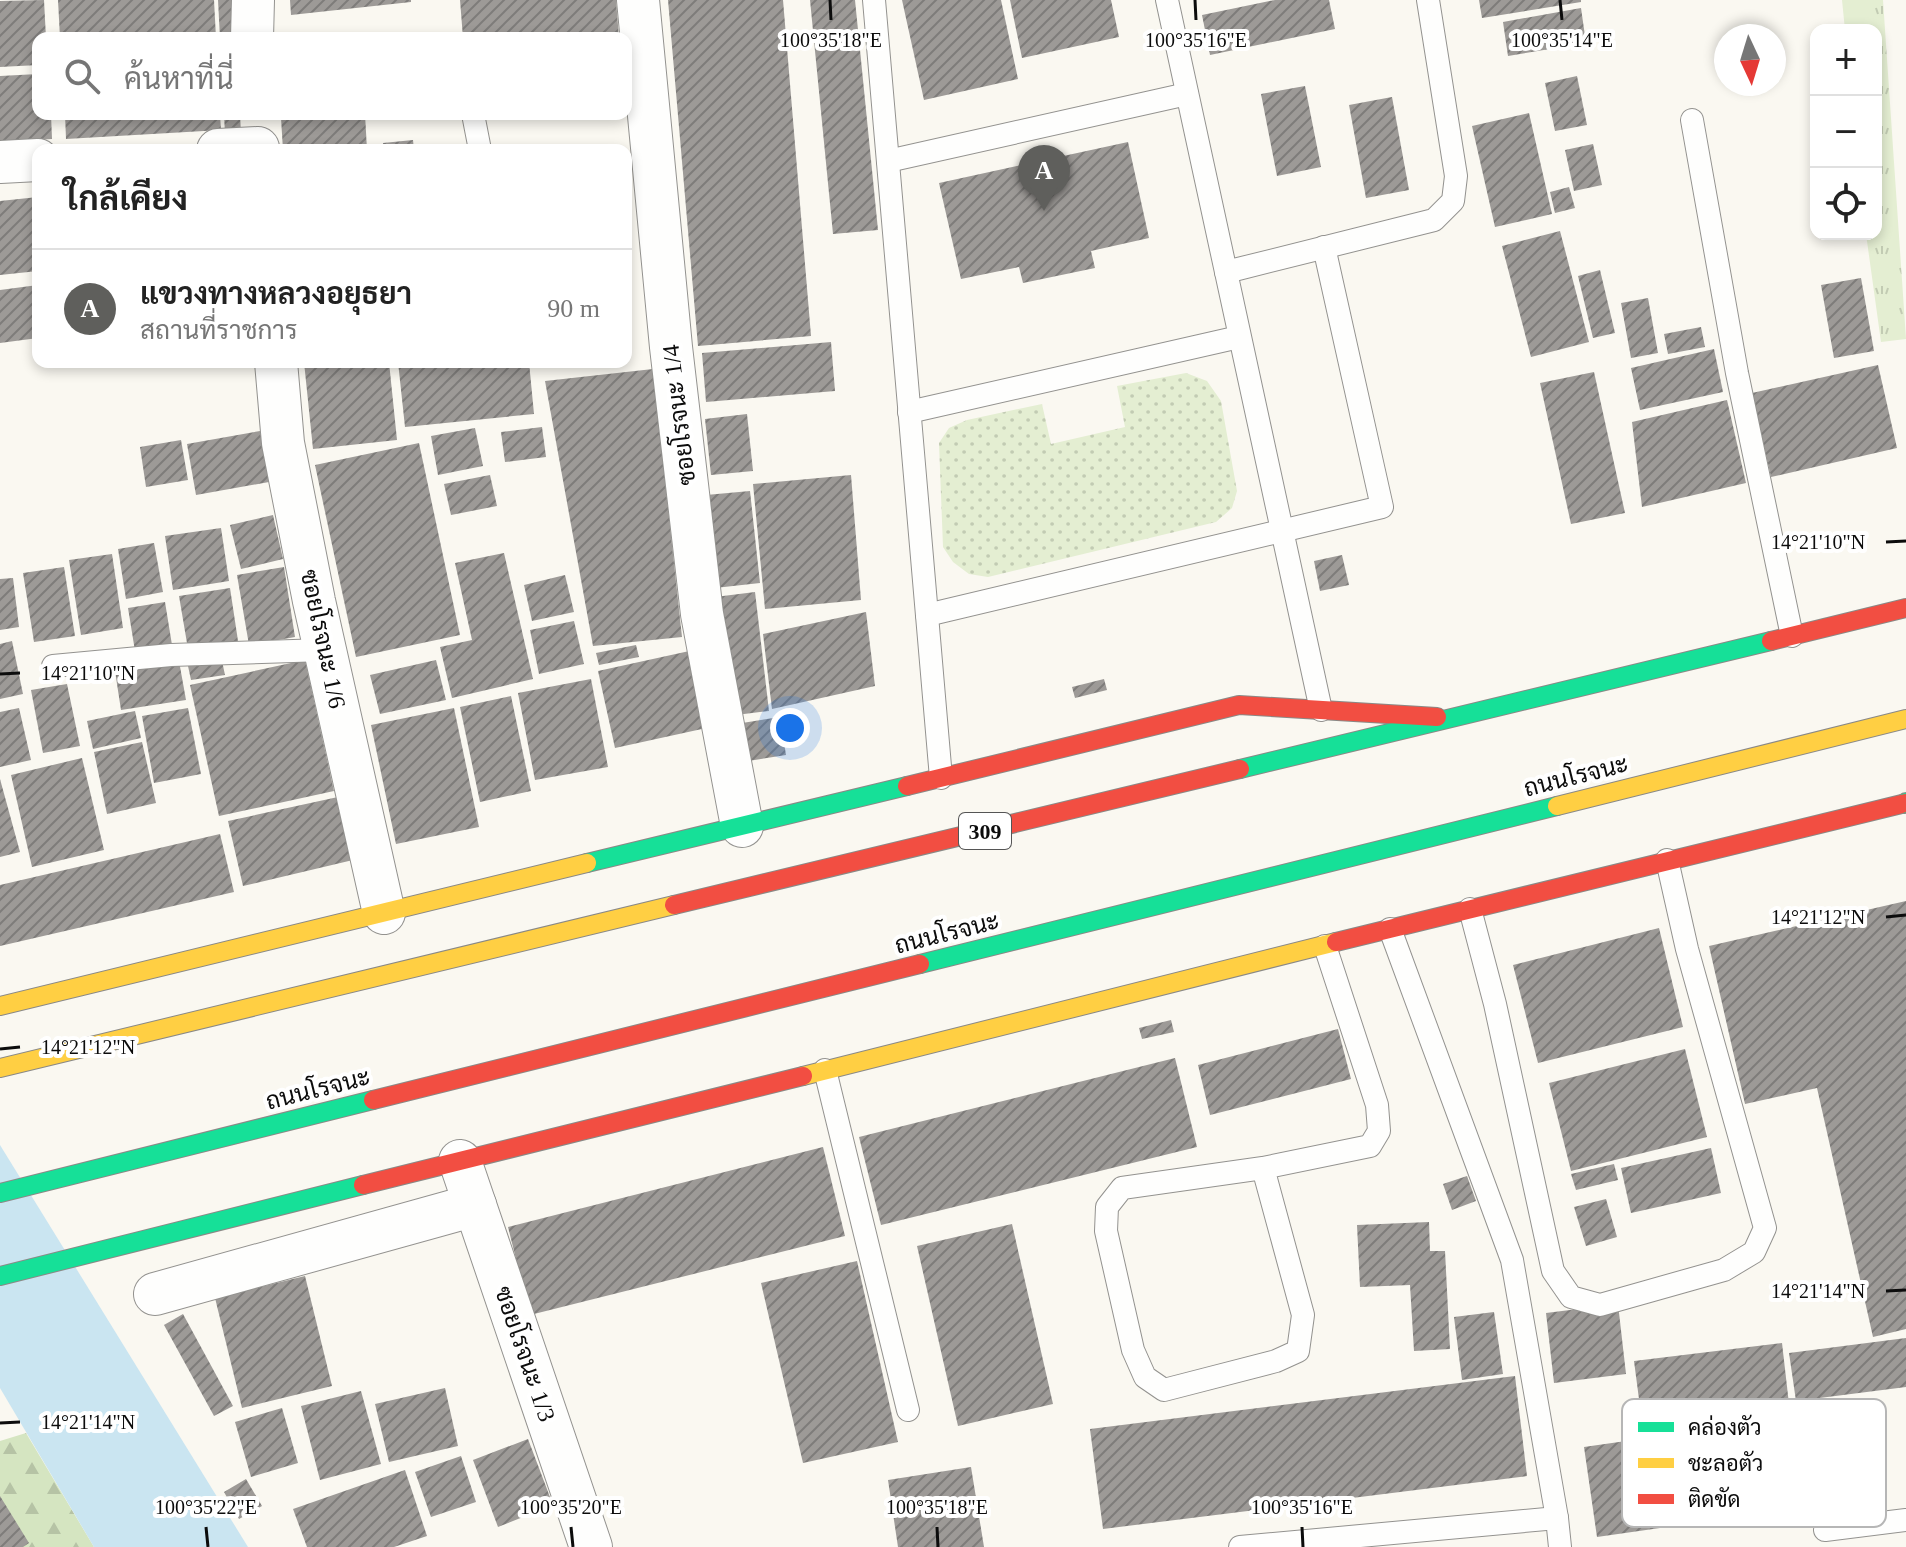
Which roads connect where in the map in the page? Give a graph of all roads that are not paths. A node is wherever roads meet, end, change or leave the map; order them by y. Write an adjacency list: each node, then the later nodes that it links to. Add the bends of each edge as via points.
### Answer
1 (253, 0): 6 (street)
2 (638, 0): 30 (street, ซอยโรจนะ 1/4, via 702,614)
3 (874, 0): 12 (lane)
4 (1167, 0): 7 (lane)
5 (1428, 0): 14 (lane, via 1456,176 1453,201 1434,220)
6 (252, 32)
7 (1187, 94): 12 (lane); 15 (lane)
8 (474, 120): 10 (lane)
9 (1692, 120): 22 (lane)
10 (479, 144)
11 (32, 160): 13 (street)
12 (888, 161): 18 (lane)
13 (0, 162)
14 (1324, 247): 15 (lane); 19 (lane, via 1382,507)
15 (1226, 272): 16 (lane)
16 (1239, 337): 18 (lane); 19 (lane)
17 (277, 368): 23 (street, ซอยโรจนะ 1/6, via 283,443)
18 (909, 412): 21 (lane)
19 (1282, 532): 21 (lane); 25 (lane)
20 (1906, 608): 22 (main road, 309)
21 (927, 615): 28 (lane)
22 (1792, 636): 26 (main road, 309)
23 (325, 650): 24 (lane, via 171,655); 33 (street, ซอยโรจนะ 1/6)
24 (53, 666)
25 (1321, 710): 26 (main road); 28 (main road, via 1239,705)
26 (1457, 718): 37 (main road, 309)
27 (1906, 719): 41 (main road, ถนนโรจนะ)
28 (941, 778): 30 (main road)
29 (1905, 803): 31 (main road)
30 (742, 826): 33 (main road)
31 (1667, 860): 32 (main road); 32 (lane, via 1765,1228 1754,1252 1724,1270 1600,1305 1571,1297 1553,1271)
32 (1470, 909): 34 (main road)
33 (384, 913): 36 (main road)
34 (1390, 929): 35 (main road); 46 (lane, via 1512,1260)
35 (1325, 946): 38 (main road); 40 (lane, via 1377,1105 1379,1131 1370,1146)
36 (0, 1006)
37 (0, 1068)
38 (825, 1070): 39 (main road); 45 (lane)
39 (460, 1161): 42 (street, ซอยโรจนะ 1/3); 43 (main road)
40 (1263, 1168): 40 (lane, via 1303,1315 1298,1351 1164,1390 1145,1377 1133,1350 1106,1231 1107,1207 1122,1188)
41 (0, 1193)
42 (475, 1205): 44 (street); 51 (street, ซอยโรจนะ 1/3)
43 (0, 1276)
44 (155, 1294)
45 (908, 1410)
46 (1557, 1518): 52 (lane); 53 (lane)
47 (1906, 1520): 48 (lane)
48 (1886, 1522)
49 (1849, 1527): 50 (lane)
50 (1825, 1530)
51 (591, 1547)
52 (1240, 1547)
53 (1560, 1547)

